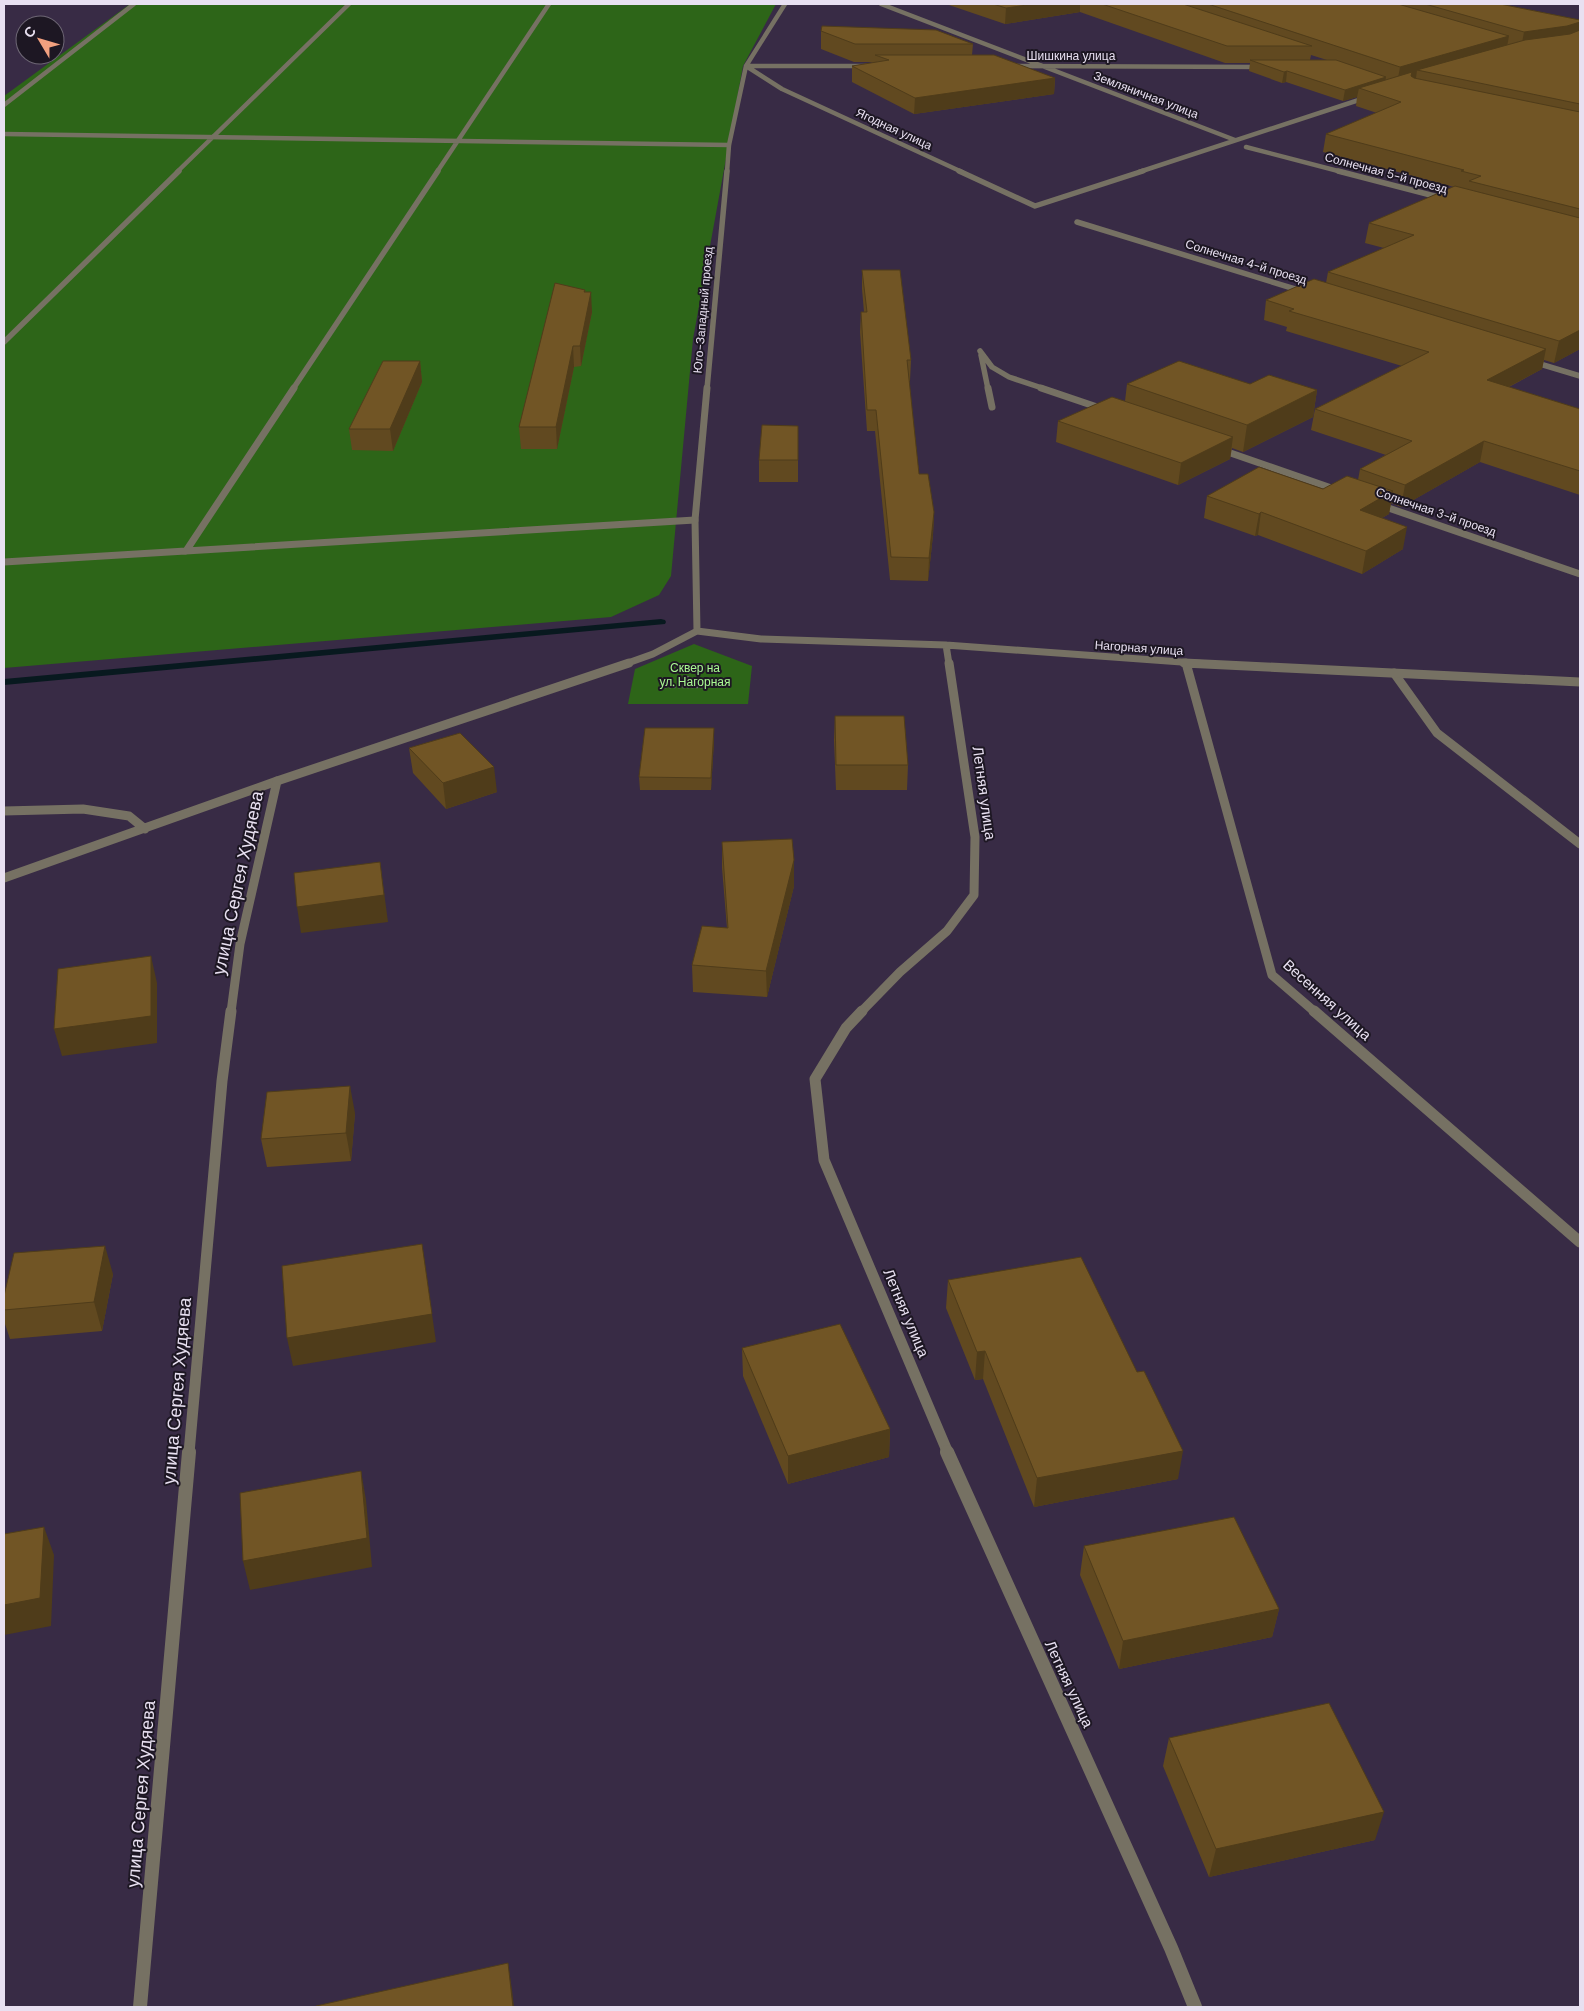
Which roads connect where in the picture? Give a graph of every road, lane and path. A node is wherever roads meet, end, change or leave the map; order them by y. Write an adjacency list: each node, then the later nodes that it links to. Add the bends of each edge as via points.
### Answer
1 (134, 4): 12 (street)
2 (349, 4): 14 (street)
3 (549, 4): 16 (street)
4 (785, 4): 6 (street, Юго-Западный проезд)
5 (881, 4): 9 (street, Земляничная улица)
6 (746, 66): 7 (street); 15 (street, Ягодная улица, via 782,89 1035,206); 17 (street, Юго-Западный проезд)
7 (875, 66)
8 (1004, 66): 9 (street, Шишкина улица)
9 (1044, 66): 10 (street, Шишкина улица); 15 (street, Земляничная улица)
10 (1266, 66)
11 (1370, 96): 15 (street)
12 (4, 105)
13 (4, 134): 14 (street)
14 (214, 137): 16 (street); 22 (street)
15 (1235, 140)
16 (460, 141): 17 (street); 31 (street)
17 (729, 145): 30 (street, Юго-Западный проезд)
18 (1246, 147): 19 (street, Солнечная 5-й проезд)
19 (1456, 201)
20 (1077, 222): 21 (street, Солнечная 4-й проезд)
21 (1314, 295)
22 (4, 342)
23 (1523, 359): 24 (street)
24 (1580, 376)
25 (992, 407): 26 (street, via 980,352 992,367 1009,377)
26 (1112, 412)
27 (1215, 448): 28 (street)
28 (1346, 493)
29 (1365, 500): 33 (street, Солнечная 3-й проезд)
30 (694, 520): 31 (street); 34 (street, Юго-Западный проезд)
31 (186, 551): 32 (street)
32 (4, 562)
33 (1580, 574)
34 (696, 631): 35 (street, Нагорная улица, via 761,639); 41 (street, via 653,654 601,673 529,694)
35 (946, 645): 36 (street, Нагорная улица); 48 (street, Летняя улица, via 975,837 974,896 947,931 900,972 846,1028 815,1079 824,1160 969,1503)
36 (1186, 663): 37 (street, Нагорная улица); 46 (street, Весенняя улица, via 1272,975)
37 (1394, 674): 38 (street, Нагорная улица); 44 (street, via 1437,734)
38 (1580, 682)
39 (660, 687): 40 (path)
40 (708, 687)
41 (278, 781): 43 (street); 47 (street, улица Сергея Худяева, via 240,944 222,1081)
42 (4, 811): 43 (street, via 83,809 129,816)
43 (145, 829): 45 (street)
44 (1580, 844)
45 (4, 878)
46 (1580, 1242)
47 (140, 2007)
48 (1195, 2007)

